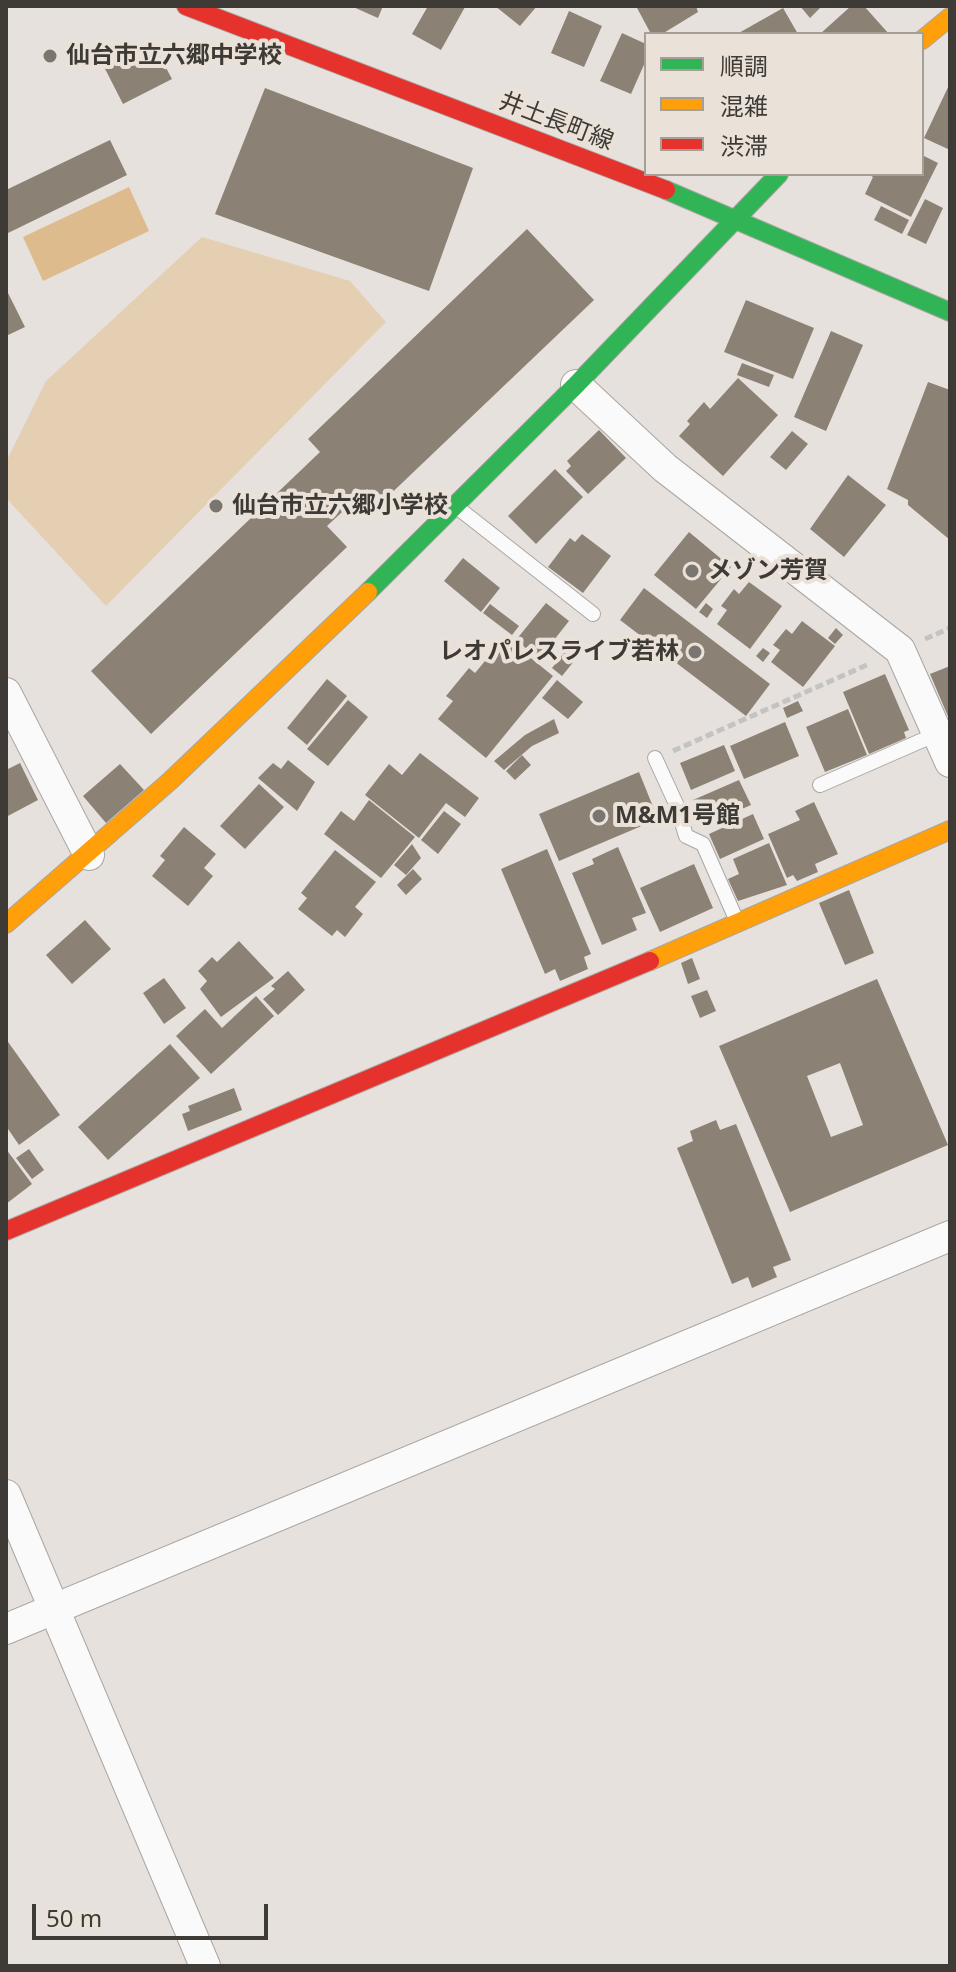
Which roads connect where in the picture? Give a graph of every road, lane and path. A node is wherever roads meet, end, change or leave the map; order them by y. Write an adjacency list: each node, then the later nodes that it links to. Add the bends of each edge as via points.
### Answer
1 (186, 6): 5 (street, 井土長町線)
2 (950, 17): 3 (street)
3 (924, 38)
4 (777, 176): 5 (street)
5 (736, 218): 6 (street, 井土長町線); 7 (street)
6 (950, 312)
7 (576, 385): 8 (street); 10 (street, via 665,468)
8 (455, 505): 9 (lane); 17 (street)
9 (593, 614)
10 (900, 650): 12 (street); 13 (path)
11 (6, 693): 17 (street)
12 (944, 731): 14 (street); 15 (lane)
13 (655, 758): 18 (lane, via 686,836 703,844)
14 (950, 762)
15 (820, 785)
16 (950, 830): 18 (street)
17 (89, 855): 19 (street)
18 (738, 923): 20 (street)
19 (6, 924)
20 (6, 1231)
21 (950, 1236): 23 (street)
22 (6, 1495): 23 (street)
23 (55, 1609): 24 (street); 25 (street)
24 (6, 1629)
25 (205, 1966)

